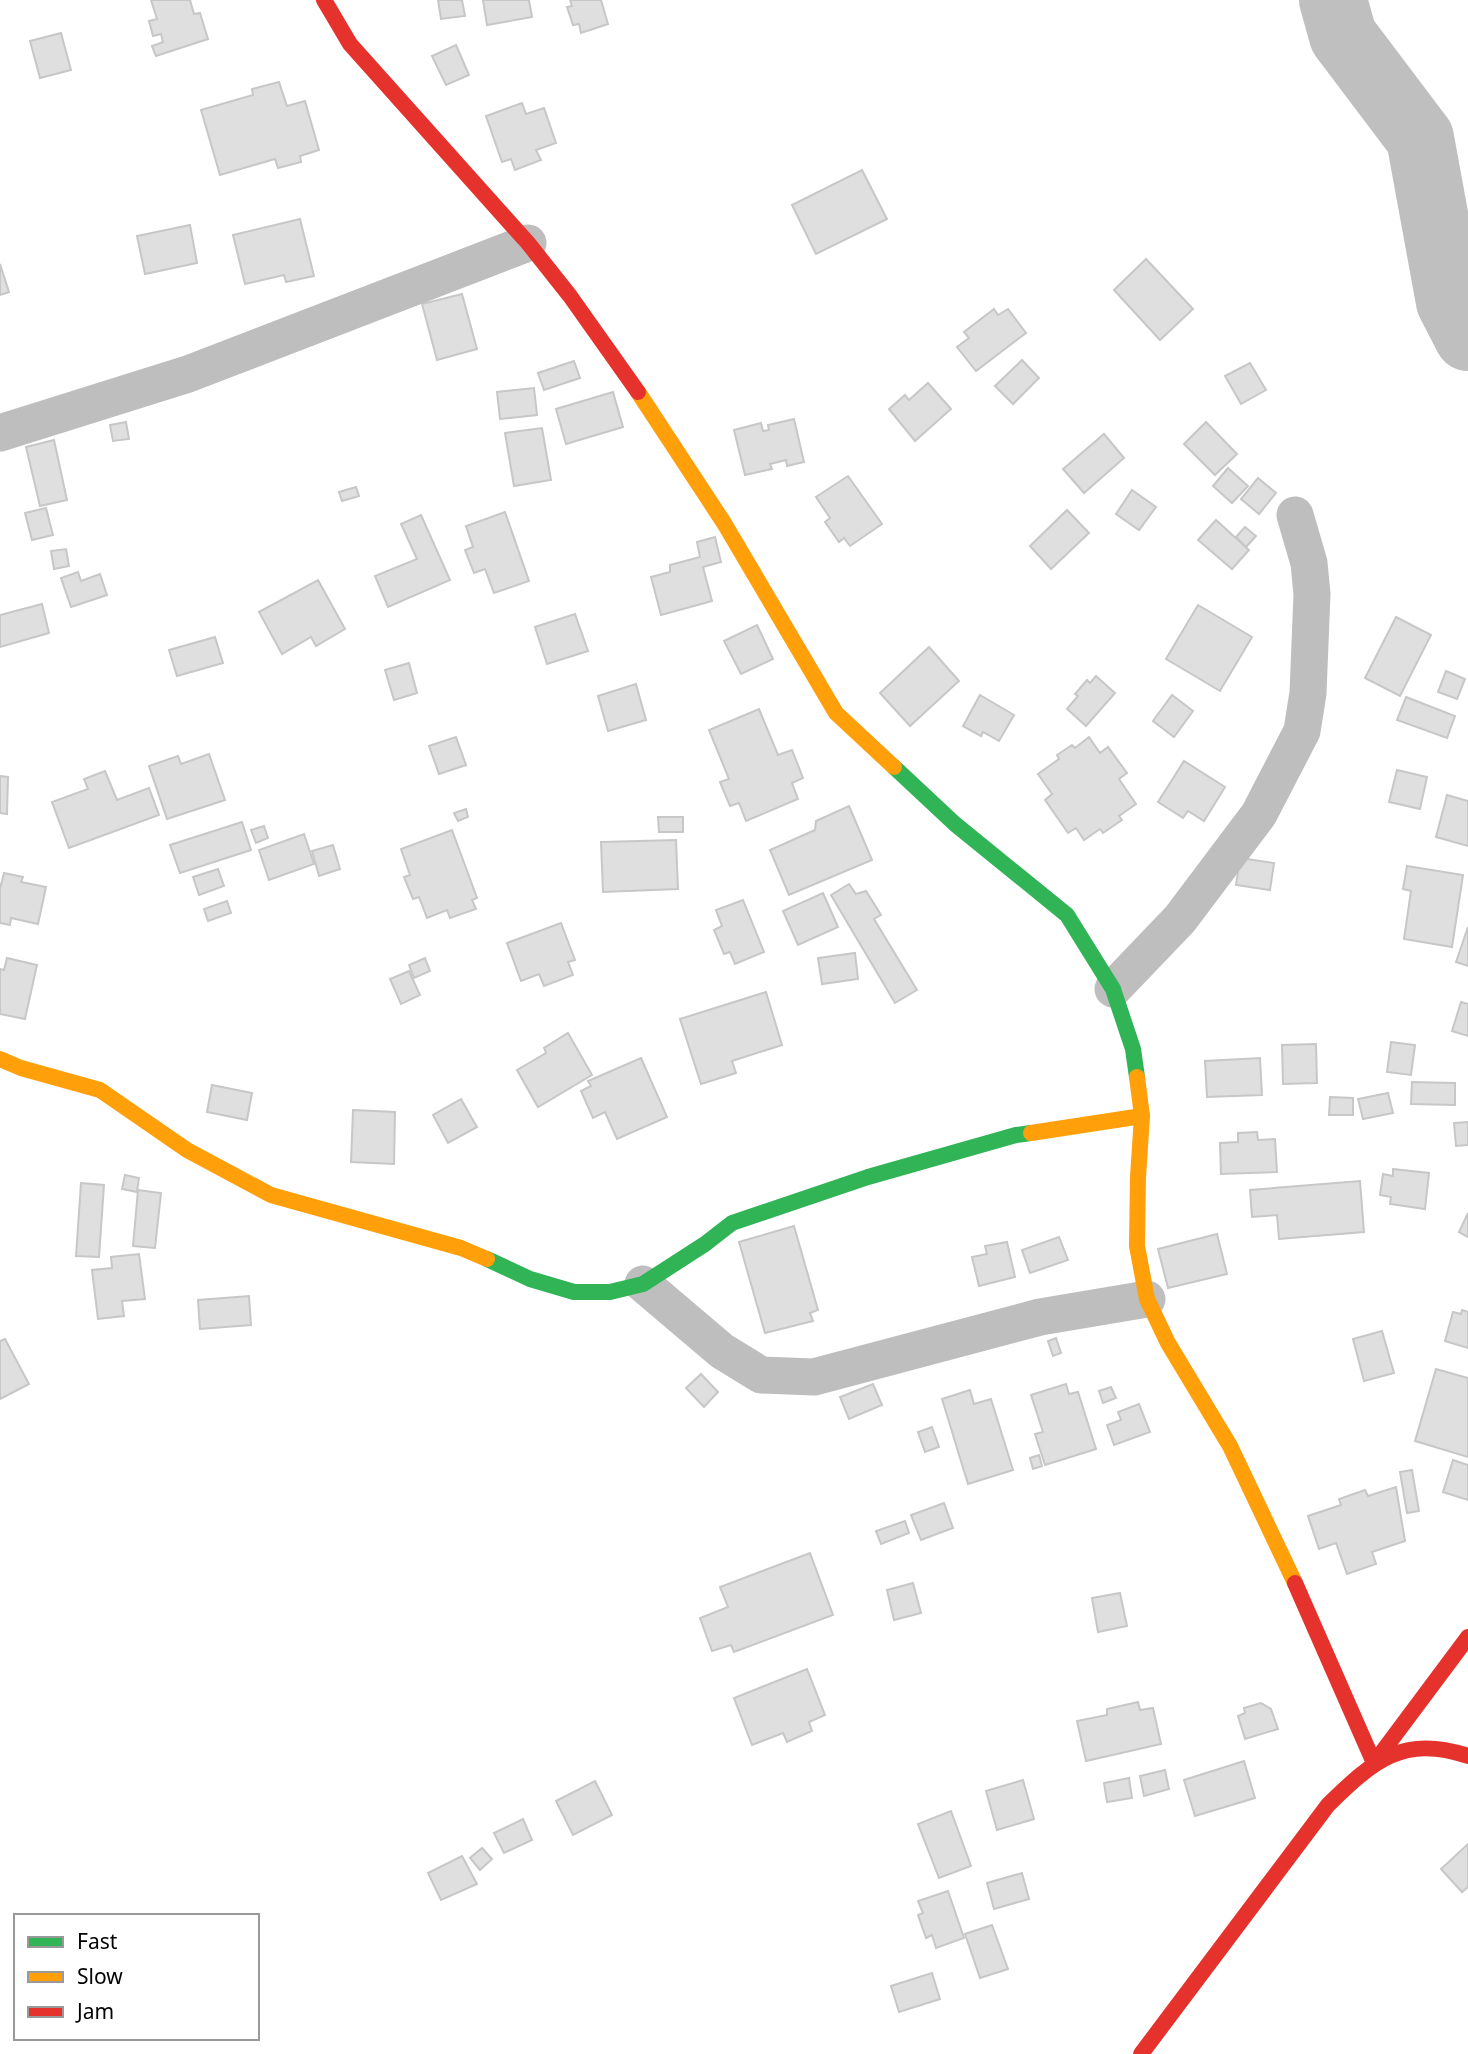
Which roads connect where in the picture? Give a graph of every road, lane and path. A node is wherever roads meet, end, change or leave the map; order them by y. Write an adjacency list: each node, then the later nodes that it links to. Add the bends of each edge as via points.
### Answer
1 (324, 0): 2 (street, via 350,44)
2 (528, 243): 3 (street, via 188,374); 5 (street, via 656,416 836,713 955,824 1067,915)
3 (0, 433)
4 (1295, 515): 5 (street, via 1309,563 1312,594 1302,731 1259,814 1180,919)
5 (1113, 989): 7 (street, via 1133,1049)
6 (0, 1059): 8 (street, via 100,1090 187,1150 271,1195 461,1248 530,1279 574,1292 610,1292)
7 (1142, 1116): 8 (street, via 1016,1135 868,1177 732,1223); 9 (street, via 1137,1246)
8 (643, 1284): 9 (street, via 722,1351 761,1375 814,1377 1040,1317)
9 (1147, 1300): 12 (street, via 1230,1446)
10 (1468, 1637): 12 (street)
11 (1468, 1756): 12 (street, via 1426,1746)
12 (1374, 1763): 13 (street, via 1328,1805)
13 (1141, 2054)

